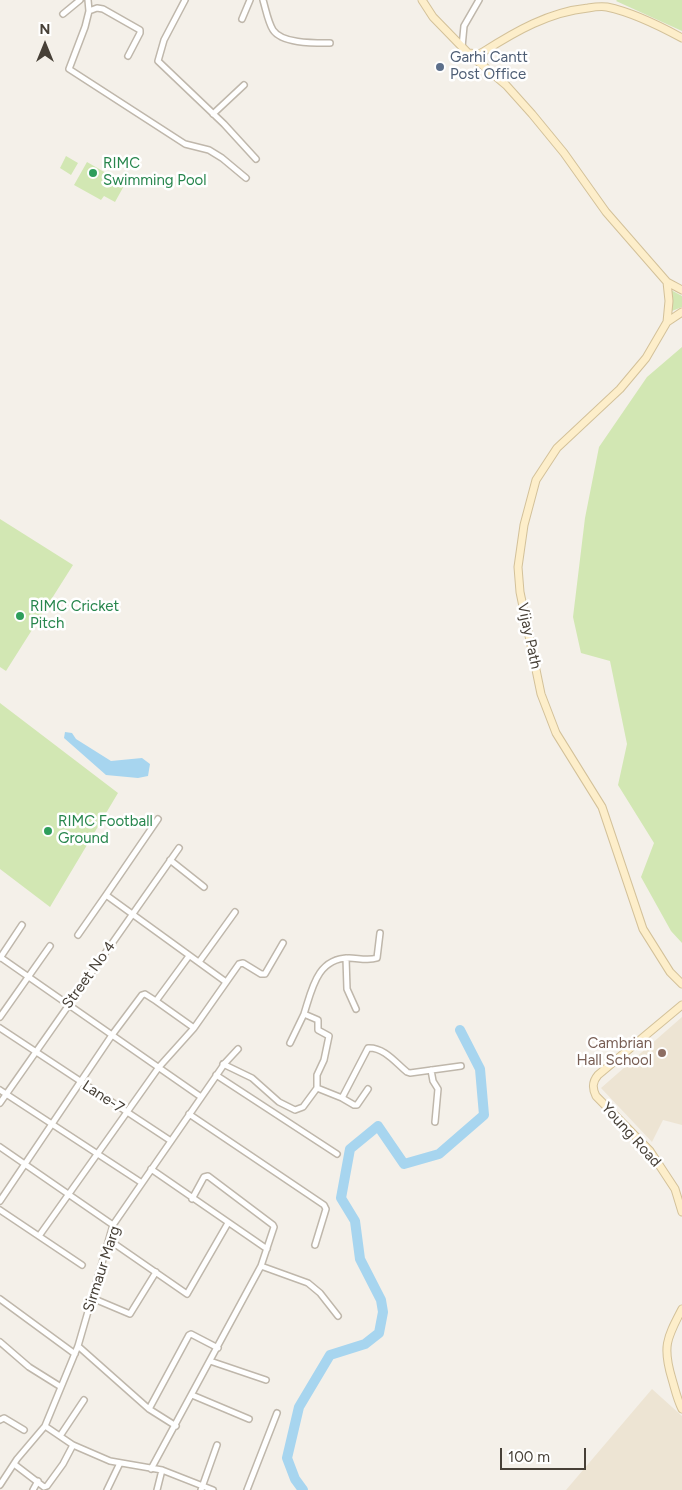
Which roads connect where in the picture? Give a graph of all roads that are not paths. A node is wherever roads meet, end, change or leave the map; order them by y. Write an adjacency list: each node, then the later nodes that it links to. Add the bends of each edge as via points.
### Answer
1 (80, 0): 11 (street)
2 (88, 0): 10 (street)
3 (185, 0): 19 (street, via 157,60)
4 (250, 0): 12 (street)
5 (263, 0): 14 (street, via 278,35 302,42)
6 (422, 0): 15 (street, via 433,17)
7 (479, 0): 15 (street, via 464,26)
8 (610, 0): 9 (street)
9 (605, 6): 13 (street); 16 (street, via 557,13 517,31 479,54)
10 (89, 12): 17 (street, via 103,9 140,30); 21 (street, via 69,69 185,144 208,150 222,158)
11 (63, 14)
12 (242, 19)
13 (682, 38)
14 (330, 43)
15 (462, 47): 16 (street)
16 (468, 53): 22 (street, via 506,85 532,114 606,212)
17 (128, 56)
18 (244, 85): 19 (street)
19 (213, 114): 20 (street)
20 (256, 159)
21 (246, 178)
22 (667, 282): 23 (street); 25 (street)
23 (682, 290)
24 (682, 312): 25 (street, Vijay Path)
25 (667, 322): 44 (street, Vijay Path, via 646,358 620,389 557,448 536,480 524,525 518,567 541,694 556,733 602,807 643,929 670,972)
26 (158, 819): 30 (street)
27 (179, 848): 28 (street, Street No 4)
28 (170, 860): 29 (street); 32 (street, Street No 4)
29 (204, 887)
30 (106, 895): 32 (street); 35 (street)
31 (235, 912): 41 (street)
32 (133, 915): 38 (street); 46 (street, Street No 4)
33 (22, 925): 39 (street)
34 (380, 933): 40 (street, via 377,958)
35 (78, 936)
36 (282, 943): 43 (street, via 265,974 240,963)
37 (50, 946): 42 (street)
38 (189, 956): 41 (street); 45 (street)
39 (0, 958): 42 (street)
40 (346, 958): 48 (street, via 347,988); 49 (street, via 335,960 323,968 312,987)
41 (199, 962): 43 (street)
42 (29, 977): 46 (street); 50 (street)
43 (226, 982): 52 (street)
44 (682, 984)
45 (156, 1001): 52 (street); 53 (street, via 142,995)
46 (68, 1004): 53 (street); 56 (street, Street No 4)
47 (682, 1005): 85 (street, Young Road, via 598,1075 592,1086 596,1096 650,1151 675,1189)
48 (356, 1009)
49 (304, 1014): 54 (street); 63 (street, via 318,1020 318,1030 329,1036 317,1075)
50 (0, 1017)
51 (0, 1028): 56 (street, Lane-7)
52 (194, 1028): 59 (street)
53 (112, 1036): 59 (street); 62 (street)
54 (290, 1043)
55 (238, 1049): 57 (street, Sirmaur Marg)
56 (35, 1052): 62 (street, Lane-7); 66 (street, Street No 4)
57 (224, 1063): 61 (street, Sirmaur Marg); 63 (street, via 252,1078 279,1102 295,1110 303,1107)
58 (461, 1066): 60 (street)
59 (158, 1067): 67 (street); 70 (street)
60 (431, 1070): 68 (street, via 407,1072 388,1055 368,1048); 72 (street, via 438,1088)
61 (216, 1075): 67 (street, Sirmaur Marg); 77 (street)
62 (80, 1083): 70 (street, Lane-7); 73 (street)
63 (317, 1088): 68 (street)
64 (368, 1088): 68 (street, via 357,1105)
65 (0, 1090): 66 (street)
66 (6, 1094): 69 (street, Street No 4); 73 (street)
67 (201, 1097): 71 (street, Sirmaur Marg)
68 (342, 1098)
69 (0, 1102)
70 (126, 1112): 74 (street, Lane-7); 76 (street)
71 (189, 1114): 74 (street, Sirmaur Marg); 90 (street, via 324,1205 326,1209)
72 (435, 1122)
73 (53, 1124): 76 (street); 78 (street)
74 (171, 1141): 79 (street, Sirmaur Marg)
75 (0, 1147): 78 (street)
76 (98, 1153): 80 (street); 81 (street)
77 (337, 1154)
78 (25, 1164): 81 (street); 83 (street)
79 (152, 1169): 80 (street, Sirmaur Marg); 82 (street)
80 (142, 1183): 87 (street, Sirmaur Marg)
81 (68, 1194): 87 (street); 88 (street)
82 (192, 1199): 86 (street); 91 (street, via 204,1177 208,1176 273,1225)
83 (0, 1201)
84 (0, 1210): 88 (street)
85 (682, 1212)
86 (228, 1223): 91 (street); 94 (street, via 189,1294)
87 (113, 1225): 89 (street, Sirmaur Marg)
88 (39, 1236): 92 (street)
89 (109, 1240): 94 (street); 96 (street, Sirmaur Marg)
90 (315, 1245)
91 (267, 1249): 93 (street)
92 (82, 1265)
93 (261, 1266): 98 (street, via 315,1288); 101 (street)
94 (156, 1272): 96 (street, via 130,1314)
95 (0, 1298): 102 (street)
96 (92, 1298): 100 (street, Sirmaur Marg)
97 (682, 1309): 109 (street, via 670,1332 666,1360)
98 (338, 1316)
99 (0, 1342): 105 (street, via 29,1367)
100 (78, 1346): 102 (street, Sirmaur Marg); 108 (street)
101 (218, 1348): 103 (street); 108 (street, via 189,1335)
102 (75, 1354): 105 (street, Sirmaur Marg)
103 (210, 1361): 104 (street); 106 (street)
104 (266, 1380)
105 (61, 1387): 113 (street, Sirmaur Marg)
106 (192, 1395): 111 (street); 114 (street)
107 (84, 1400): 116 (street)
108 (149, 1409): 114 (street)
109 (682, 1409)
110 (277, 1413): 130 (street)
111 (249, 1419)
112 (0, 1420): 115 (street, via 4,1418)
113 (45, 1426): 116 (street); 120 (street, Sirmaur Marg)
114 (176, 1426): 121 (street)
115 (24, 1430)
116 (60, 1436): 118 (street)
117 (217, 1445): 125 (street)
118 (73, 1446): 119 (street); 123 (street, via 47,1486)
119 (120, 1463): 121 (street); 127 (street)
120 (14, 1464): 123 (street); 124 (street, Sirmaur Marg)
121 (151, 1469): 122 (street)
122 (162, 1470): 125 (street); 128 (street)
123 (38, 1482): 126 (street)
124 (0, 1485)
125 (201, 1488): 129 (street)
126 (33, 1490)
127 (107, 1490)
128 (157, 1490)
129 (213, 1490)
130 (247, 1490)

